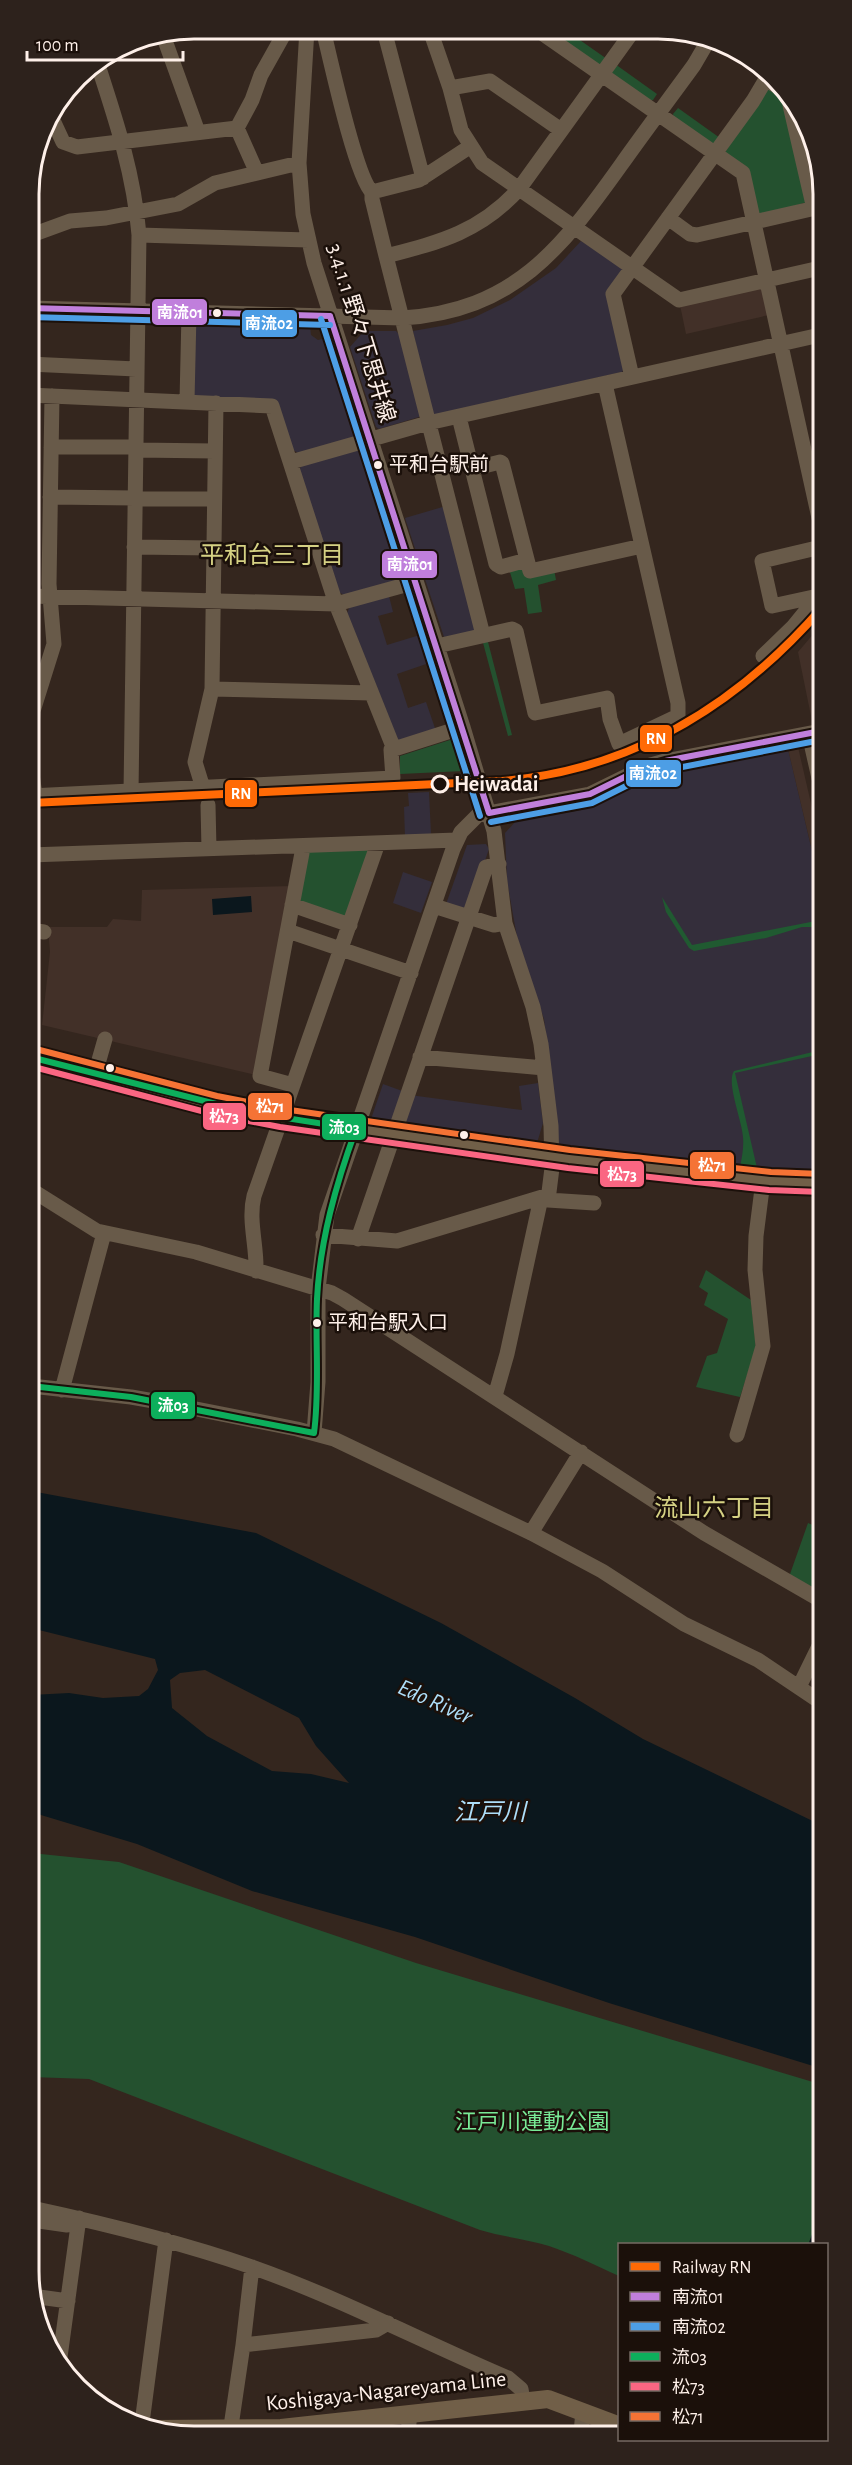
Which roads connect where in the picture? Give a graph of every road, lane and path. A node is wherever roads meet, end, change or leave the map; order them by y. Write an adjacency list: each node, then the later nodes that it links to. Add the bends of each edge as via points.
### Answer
1 (281, 39): 17 (street)
2 (306, 39): 23 (street, 3.4.1.1 野々下思井線)
3 (326, 39): 27 (street, via 364,183)
4 (386, 39): 25 (street)
5 (433, 39): 13 (street)
6 (553, 39): 11 (street)
7 (627, 39): 11 (street)
8 (166, 42): 19 (street)
9 (705, 46): 14 (street)
10 (100, 71): 20 (street)
11 (602, 75): 14 (street); 18 (street)
12 (764, 81): 22 (street)
13 (450, 88): 18 (street, via 490,81); 21 (street, via 461,130)
14 (658, 114): 22 (street); 33 (street)
15 (794, 120): 28 (street)
16 (55, 126): 20 (street, via 63,142 77,147)
17 (237, 128): 19 (street); 24 (street)
18 (561, 130): 26 (street)
19 (198, 132): 20 (street)
20 (124, 141): 30 (street)
21 (471, 146): 25 (street); 26 (street, via 482,163)
22 (715, 153): 31 (street); 32 (street, via 742,172)
23 (299, 163): 24 (street); 36 (street, 3.4.1.1 野々下思井線)
24 (257, 173): 30 (street, via 215,183 178,204)
25 (423, 178): 27 (street)
26 (519, 189): 33 (street); 37 (street, via 487,219 458,235)
27 (372, 192): 37 (street)
28 (813, 192)
29 (813, 209): 32 (street)
30 (137, 212): 34 (street, via 70,221); 35 (street)
31 (668, 218): 32 (street, via 697,235); 38 (street)
32 (754, 223): 40 (street)
33 (575, 228): 38 (street); 45 (street, via 537,267 504,289 458,309)
34 (39, 232)
35 (139, 235): 36 (street); 42 (street)
36 (309, 240): 44 (street, 3.4.1.1 野々下思井線)
37 (386, 256): 45 (street)
38 (632, 267): 40 (street, via 680,300); 50 (street, via 613,294)
39 (813, 270): 40 (street)
40 (766, 280): 47 (street)
41 (39, 308): 42 (street)
42 (137, 311): 43 (street); 49 (street)
43 (189, 313): 44 (street); 55 (street)
44 (330, 316): 45 (street); 59 (street, 3.4.1.1 野々下思井線)
45 (402, 318): 58 (street)
46 (813, 337): 47 (street)
47 (780, 344): 50 (street); 65 (street)
48 (39, 364): 49 (street)
49 (136, 369): 54 (street)
50 (632, 377): 51 (street)
51 (605, 384): 57 (street); 69 (street)
52 (39, 395): 53 (street)
53 (52, 396): 54 (street); 60 (street)
54 (136, 399): 55 (street); 61 (street)
55 (187, 401): 56 (street)
56 (216, 403): 62 (street); 63 (street, via 272,406)
57 (459, 417): 58 (street); 64 (street)
58 (428, 423): 59 (street); 82 (street)
59 (370, 440): 63 (street); 74 (street, 3.4.1.1 野々下思井線)
60 (51, 447): 61 (street); 66 (street)
61 (136, 449): 62 (street); 67 (street)
62 (215, 452): 68 (street)
63 (291, 462): 81 (street)
64 (472, 469): 73 (street, via 496,564 501,567); 73 (street, via 502,463)
65 (813, 491)
66 (50, 497): 67 (street); 77 (street)
67 (135, 498): 68 (street); 70 (street)
68 (214, 499): 71 (street)
69 (642, 546): 73 (street, via 530,571); 82 (street, via 678,716 619,744 607,698 535,713 518,634 512,629)
70 (135, 547): 71 (street); 78 (street)
71 (213, 548): 79 (street)
72 (813, 549): 76 (street, via 762,561 772,606)
73 (527, 560)
74 (416, 582): 81 (street); 83 (street, 3.4.1.1 野々下思井線)
75 (39, 596): 77 (street)
76 (813, 596)
77 (49, 597): 78 (street); 86 (street, via 54,644)
78 (134, 598): 79 (street); 92 (street)
79 (213, 601): 81 (street); 85 (street)
80 (813, 602): 84 (street)
81 (336, 604): 87 (street)
82 (483, 635): 83 (street)
83 (437, 646): 88 (street, 3.4.1.1 野々下思井線)
84 (764, 656)
85 (212, 688): 87 (street); 91 (street, via 196,756)
86 (39, 692)
87 (372, 693): 90 (street)
88 (463, 727): 90 (street); 95 (street, 3.4.1.1 野々下思井線)
89 (813, 732): 95 (street, via 665,761 590,794)
90 (394, 749): 91 (street, via 390,750 393,778)
91 (203, 788): 92 (street)
92 (131, 792): 93 (street)
93 (39, 796)
94 (208, 805): 99 (street)
95 (489, 813): 96 (street, via 478,815); 101 (street, 3.4.1.1 野々下思井線)
96 (457, 840): 97 (street); 103 (street)
97 (378, 843): 98 (street); 106 (street)
98 (302, 846): 99 (street); 102 (street)
99 (209, 849): 100 (street)
100 (39, 855)
101 (499, 864): 104 (street, via 486,867); 105 (street, 3.4.1.1 野々下思井線)
102 (292, 905): 106 (street); 107 (street)
103 (434, 906): 104 (street); 109 (street)
104 (468, 917): 105 (street, via 494,926); 111 (street)
105 (505, 923): 113 (street, 3.4.1.1 野々下思井線, via 533,1007)
106 (350, 925): 108 (street)
107 (288, 931): 108 (street); 115 (street, via 260,1076)
108 (341, 949): 109 (street); 115 (street)
109 (411, 973): 117 (street)
110 (105, 1040): 114 (street)
111 (420, 1056): 113 (street); 118 (street)
112 (39, 1059): 114 (main road)
113 (544, 1068): 119 (street, 3.4.1.1 野々下思井線)
114 (95, 1074): 116 (main road)
115 (293, 1085): 116 (street)
116 (281, 1119): 117 (main road); 128 (street, via 252,1203)
117 (356, 1129): 118 (main road); 126 (street)
118 (394, 1134): 119 (main road); 127 (street)
119 (552, 1156): 120 (main road); 123 (street, 3.4.1.1 野々下思井線)
120 (763, 1180): 121 (main road); 134 (street, via 755,1270 763,1346)
121 (813, 1183)
122 (39, 1195): 125 (street)
123 (546, 1198): 124 (street); 127 (street, via 397,1241); 132 (street, 3.4.1.1 野々下思井線)
124 (594, 1203)
125 (104, 1233): 128 (street, via 196,1252); 131 (street)
126 (323, 1235): 127 (street); 129 (street)
127 (358, 1239)
128 (256, 1271): 129 (street)
129 (318, 1289): 132 (street, via 343,1299); 133 (street, via 318,1400)
130 (39, 1387): 131 (street)
131 (62, 1390): 133 (street, via 151,1400)
132 (495, 1396): 135 (street)
133 (314, 1433): 136 (street, via 354,1447)
134 (737, 1435)
135 (581, 1452): 136 (street); 137 (street, via 704,1533)
136 (531, 1533): 139 (street)
137 (813, 1596)
138 (813, 1658): 139 (street)
139 (799, 1687): 140 (street)
140 (813, 1697)
141 (39, 2210): 143 (street)
142 (39, 2220): 143 (street)
143 (78, 2223): 144 (street); 147 (street)
144 (166, 2240): 145 (street); 154 (street)
145 (252, 2267): 148 (street); 149 (street)
146 (41, 2297): 147 (street)
147 (68, 2301): 150 (street)
148 (388, 2323): 149 (street, via 376,2330); 151 (street, via 508,2378 521,2388)
149 (243, 2345): 156 (street)
150 (61, 2350)
151 (523, 2400): 152 (main road, Koshigaya-Nagareyama Line, via 554,2400); 153 (main road, Koshigaya-Nagareyama Line)
152 (583, 2411): 155 (main road, Koshigaya-Nagareyama Line); 159 (street)
153 (410, 2413): 157 (main road, Koshigaya-Nagareyama Line); 158 (street)
154 (143, 2417)
155 (618, 2425)
156 (231, 2426)
157 (298, 2426)
158 (409, 2426)
159 (581, 2426)

